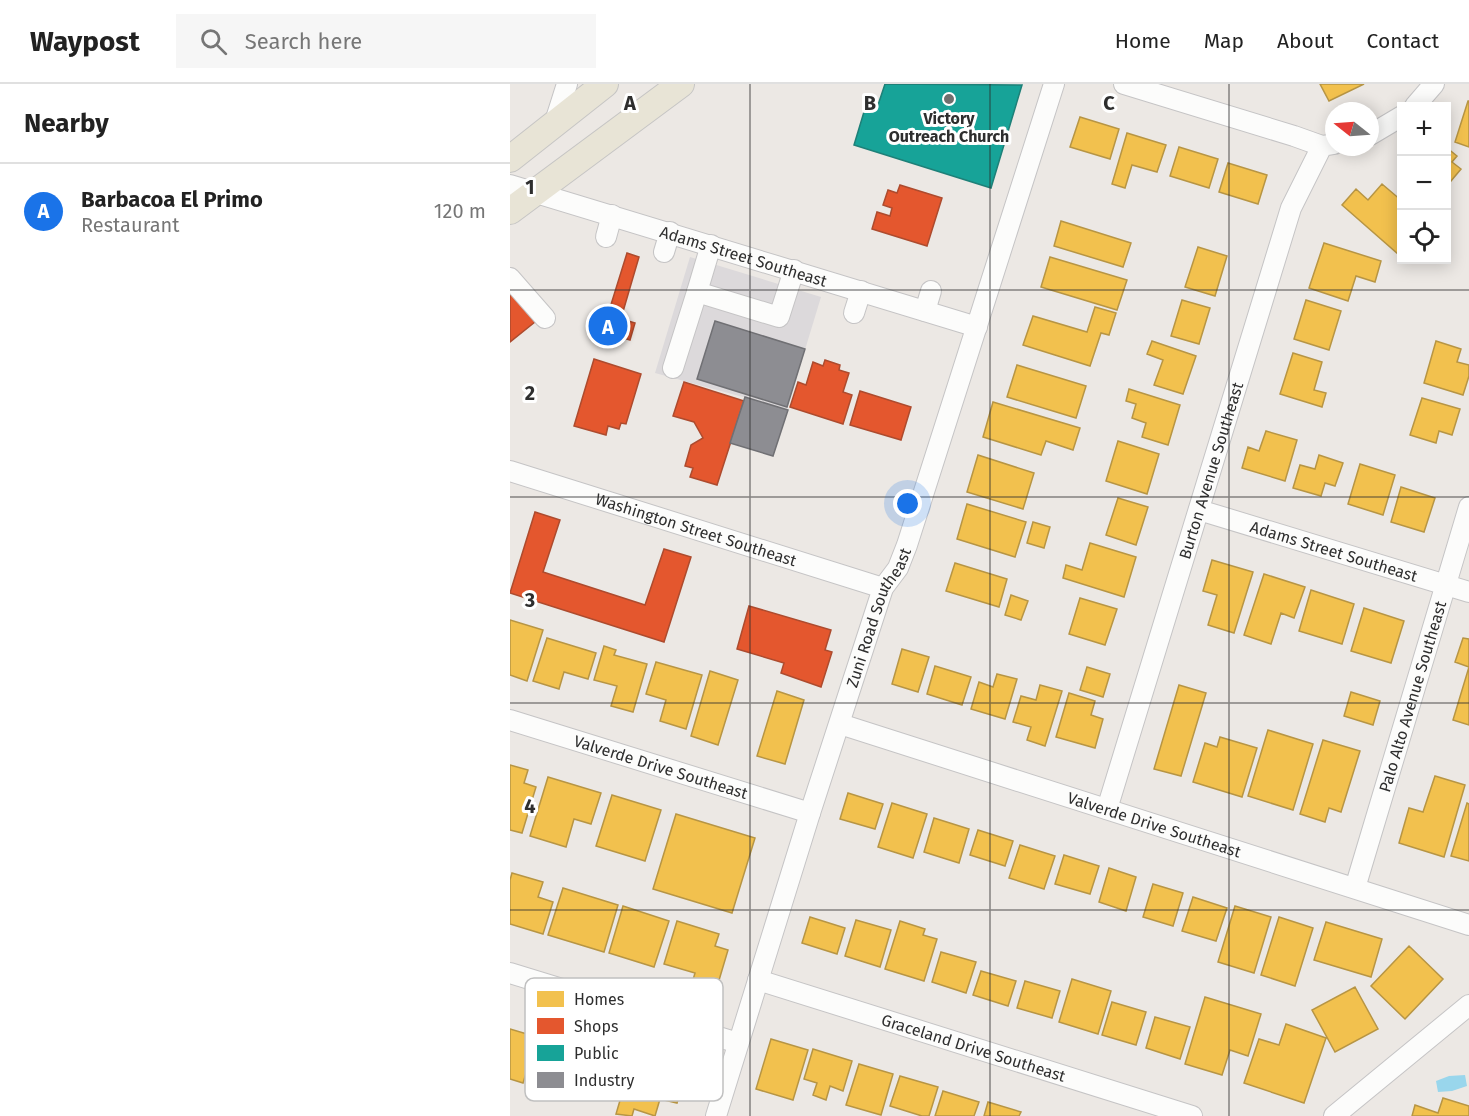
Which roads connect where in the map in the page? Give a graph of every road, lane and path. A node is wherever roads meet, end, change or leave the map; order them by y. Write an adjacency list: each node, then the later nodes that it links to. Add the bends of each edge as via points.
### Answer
1 (567, 84): 9 (street)
2 (605, 84): 9 (main road)
3 (681, 84): 14 (main road)
4 (1054, 84): 29 (street, Zuni Road Southeast)
5 (1124, 84): 11 (street)
6 (1434, 84): 7 (street)
7 (1418, 102)
8 (1397, 118): 10 (street)
9 (554, 125): 13 (main road)
10 (1379, 129)
11 (1325, 144)
12 (1325, 150): 33 (street, Burton Avenue Southeast, via 1291,208)
13 (510, 159)
14 (522, 188): 15 (main road); 16 (street, Adams Street Southeast)
15 (510, 211)
16 (612, 215): 17 (street, Adams Street Southeast); 18 (street)
17 (670, 232): 19 (street, Adams Street Southeast); 20 (street)
18 (606, 237)
19 (711, 245): 21 (street, Adams Street Southeast); 25 (street)
20 (664, 252)
21 (794, 270): 23 (street, Adams Street Southeast); 25 (street, via 779,317)
22 (510, 278): 28 (street)
23 (861, 291): 26 (street, Adams Street Southeast); 27 (street)
24 (931, 291): 26 (street)
25 (697, 292): 30 (street)
26 (925, 311): 29 (street, Adams Street Southeast)
27 (854, 313)
28 (545, 318)
29 (977, 327): 35 (street, Zuni Road Southeast, via 907,545 898,568)
30 (673, 368)
31 (510, 471): 35 (street, Washington Street Southeast)
32 (1469, 507): 34 (street, Palo Alto Avenue Southeast)
33 (1199, 510): 34 (street, Adams Street Southeast); 39 (street, Burton Avenue Southeast)
34 (1444, 585): 36 (street, Adams Street Southeast); 41 (street, Palo Alto Avenue Southeast)
35 (883, 588): 38 (street, Zuni Road Southeast)
36 (1469, 592)
37 (510, 720): 40 (street, Valverde Drive Southeast)
38 (840, 724): 39 (street, Valverde Drive Southeast); 40 (street, Zuni Road Southeast)
39 (1107, 809): 41 (street, Valverde Drive Southeast)
40 (810, 813): 45 (street, Zuni Road Southeast)
41 (1354, 888): 42 (street, Valverde Drive Southeast)
42 (1469, 925)
43 (510, 973): 44 (street)
44 (526, 978)
45 (758, 980): 48 (street, Zuni Road Southeast); 52 (street, Graceland Drive Southeast)
46 (1469, 1005): 53 (street)
47 (723, 1038): 48 (street)
48 (738, 1043): 49 (street, Zuni Road Southeast)
49 (723, 1093)
50 (721, 1101): 51 (street, Zuni Road Southeast)
51 (716, 1116)
52 (1192, 1116)
53 (1334, 1116)

